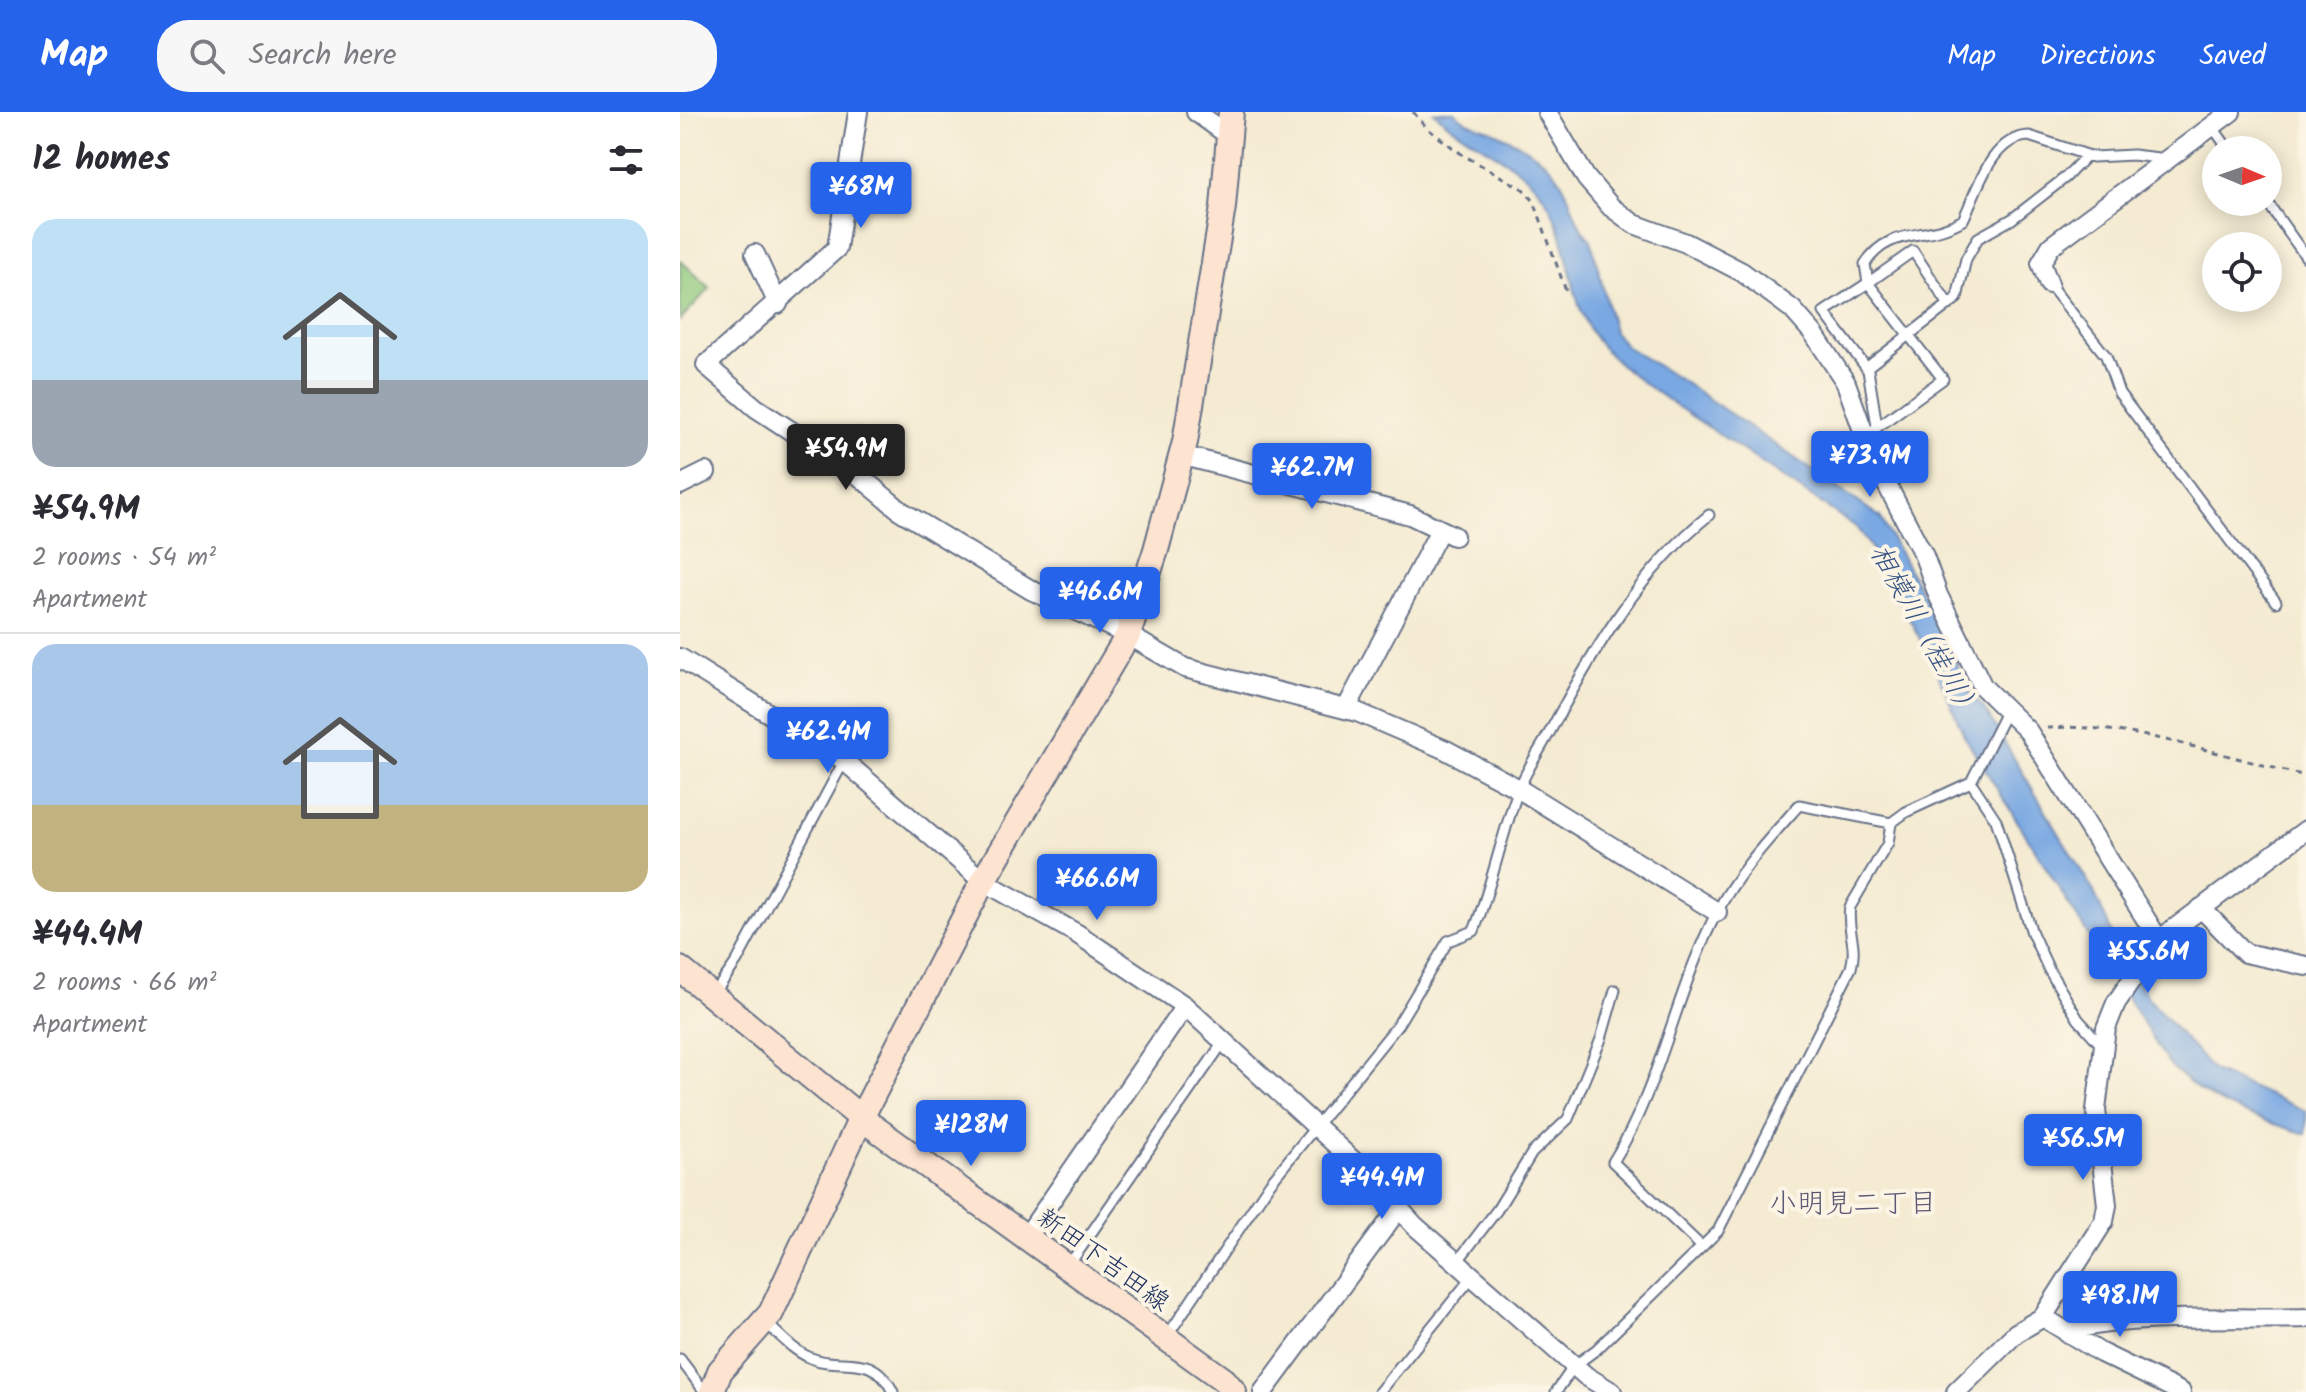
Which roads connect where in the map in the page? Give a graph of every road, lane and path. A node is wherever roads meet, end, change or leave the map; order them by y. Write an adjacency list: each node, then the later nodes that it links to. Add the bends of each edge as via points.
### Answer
1 (858, 112): 17 (street, via 837,248)
2 (1196, 112): 6 (street)
3 (1413, 112): 16 (path, via 1428,129 1534,201)
4 (1547, 112): 21 (street, via 1586,178 1611,207 1634,224 1742,272 1792,309 1823,346)
5 (2231, 112): 7 (street)
6 (1230, 124): 22 (street, via 1223,207)
7 (2212, 126): 8 (lane); 10 (street)
8 (2219, 136)
9 (2087, 155): 10 (lane); 14 (lane, via 2029,136 2009,141 1991,163 1963,220 1932,233 1893,237 1865,264); 18 (lane, via 2012,219 1978,238 1966,259 1957,298)
10 (2167, 159): 15 (street, via 2051,246 2041,263)
11 (2277, 216): 13 (lane)
12 (755, 254): 17 (street)
13 (2306, 257)
14 (1868, 283): 18 (lane, via 1913,251); 19 (lane); 20 (lane, via 1824,312)
15 (2049, 284): 26 (lane, via 2106,356 2119,393)
16 (1566, 291)
17 (778, 304): 27 (street, via 706,365 756,408 857,474 901,511 1031,590)
18 (1949, 305): 19 (lane)
19 (1908, 335): 20 (lane); 21 (lane, via 1943,379)
20 (1866, 368): 21 (lane)
21 (1871, 431): 30 (street, via 1966,654)
22 (1181, 455): 27 (street); 29 (street, via 1410,515 1447,533)
23 (706, 472): 24 (street)
24 (680, 485)
25 (1709, 515): 35 (lane, via 1658,563 1615,618)
26 (2276, 602)
27 (1128, 635): 29 (street, via 1185,668); 38 (street)
28 (680, 658): 32 (street)
29 (1346, 709): 35 (street, via 1435,745)
30 (2004, 716): 31 (street); 34 (lane)
31 (2028, 731): 33 (path, via 2072,726 2118,731); 41 (street)
32 (844, 761): 38 (street); 45 (lane, via 737,961)
33 (2306, 776)
34 (1971, 782): 36 (lane); 48 (lane, via 1996,820 2049,970 2078,1019)
35 (1519, 789): 40 (street); 50 (lane, via 1474,931 1448,941 1397,1026)
36 (1891, 823): 40 (lane, via 1799,805 1743,869); 53 (lane, via 1888,843 1850,907 1856,950 1851,968 1731,1207)
37 (2306, 830): 39 (street)
38 (983, 881): 46 (street, via 1076,933); 49 (street)
39 (2201, 908): 41 (street); 42 (street, via 2245,953)
40 (1717, 912): 53 (lane, via 1613,1162)
41 (2159, 940): 48 (street, via 2116,1003)
42 (2306, 966)
43 (681, 971): 45 (street, 新田下吉田線)
44 (1615, 990): 54 (lane, via 1568,1119 1532,1153)
45 (712, 996): 49 (street, 新田下吉田線)
46 (1185, 1006): 47 (street); 52 (street)
47 (1224, 1041): 50 (street); 55 (lane)
48 (2103, 1047): 57 (street, via 2096,1110 2107,1205 2104,1221)
49 (861, 1118): 52 (street, 新田下吉田線); 59 (street, via 790,1276)
50 (1316, 1127): 51 (street); 61 (lane, via 1270,1183)
51 (1399, 1208): 54 (street); 68 (street)
52 (1026, 1237): 55 (street, 新田下吉田線)
53 (1702, 1247): 63 (lane)
54 (1456, 1263): 56 (street)
55 (1067, 1267): 61 (street, 新田下吉田線)
56 (1472, 1277): 63 (street); 69 (lane)
57 (2043, 1317): 60 (street); 72 (street, via 2016,1333)
58 (2306, 1318): 60 (street, via 2127,1322 2082,1325)
59 (763, 1321): 65 (street, via 720,1371); 66 (lane, via 814,1360 857,1361 884,1377)
60 (2067, 1333): 73 (street)
61 (1166, 1338): 67 (street, 新田下吉田線)
62 (680, 1359): 64 (lane)
63 (1574, 1366): 70 (lane); 71 (street)
64 (705, 1392)
65 (712, 1392)
66 (893, 1392)
67 (1234, 1392)
68 (1263, 1392)
69 (1379, 1392)
70 (1556, 1392)
71 (1612, 1392)
72 (1956, 1392)
73 (2181, 1392)

